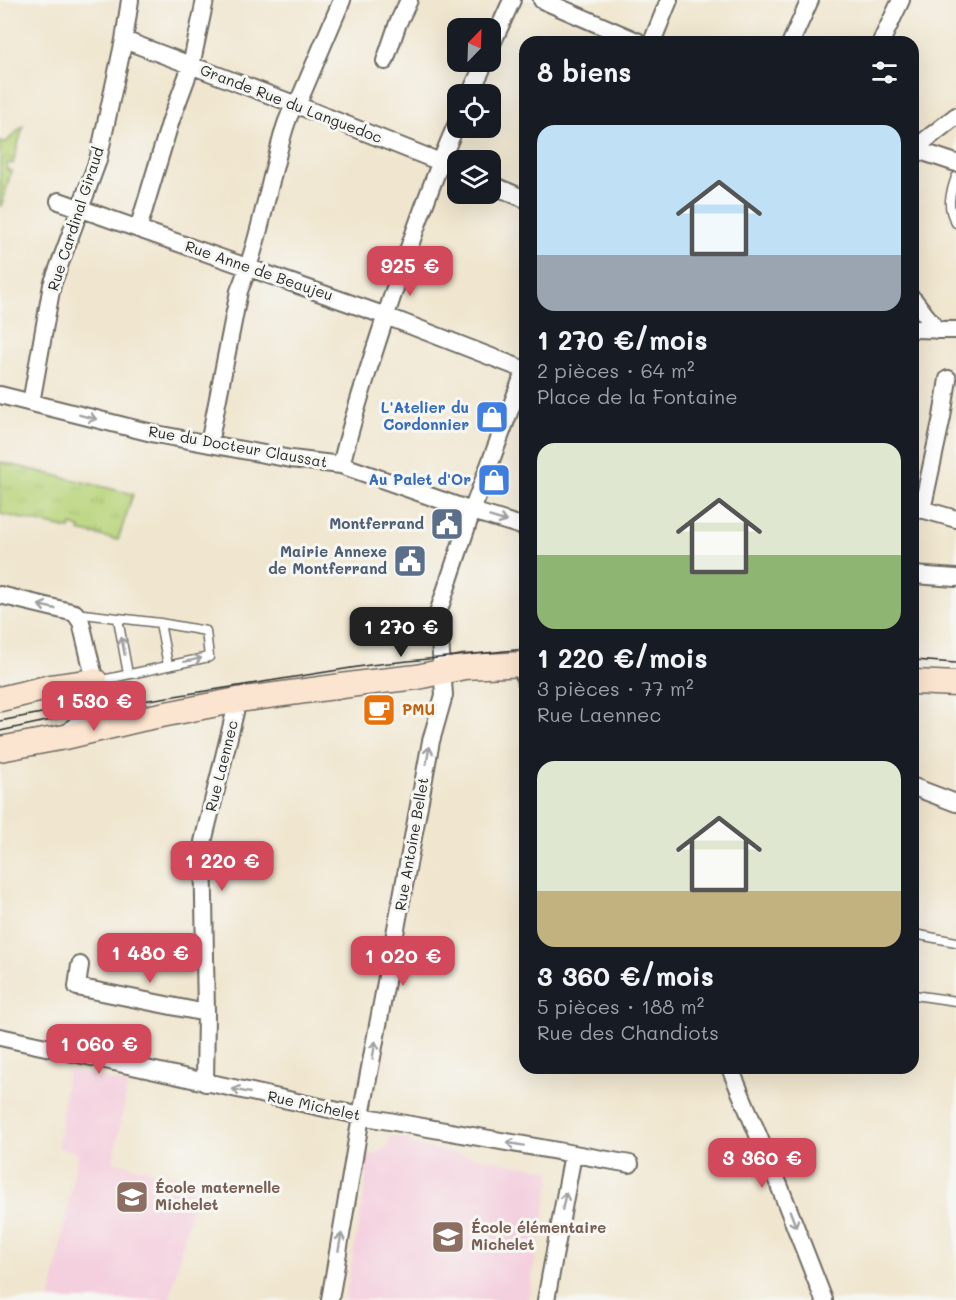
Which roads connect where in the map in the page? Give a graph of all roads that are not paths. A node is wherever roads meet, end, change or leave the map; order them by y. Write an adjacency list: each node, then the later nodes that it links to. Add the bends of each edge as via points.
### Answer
1 (130, 0): 15 (street, Rue Cardinal Giraud)
2 (205, 0): 17 (street)
3 (342, 0): 18 (street, via 301,96)
4 (409, 0): 16 (street)
5 (512, 0): 10 (street)
6 (542, 0): 11 (street)
7 (669, 0): 12 (street)
8 (810, 0): 13 (street)
9 (901, 0): 14 (street)
10 (501, 24)
11 (625, 36)
12 (654, 36)
13 (794, 36)
14 (884, 36)
15 (124, 40): 17 (street, Grande Rue du Languedoc); 29 (street, Rue Cardinal Giraud, via 98,160)
16 (385, 61)
17 (191, 66): 18 (street, Grande Rue du Languedoc); 31 (street)
18 (294, 104): 23 (street, Grande Rue du Languedoc); 32 (street)
19 (956, 116): 21 (street)
20 (450, 138): 23 (street)
21 (919, 145)
22 (919, 151): 25 (street)
23 (439, 161): 24 (street, Grande Rue du Languedoc); 34 (street)
24 (447, 164)
25 (954, 167): 30 (lane, via 949,212)
26 (501, 189): 27 (street)
27 (519, 196)
28 (59, 201): 29 (street, Rue Anne de Beaujeu)
29 (79, 209): 31 (street, Rue Anne de Beaujeu); 43 (street, Rue Cardinal Giraud, via 52,285)
30 (956, 223)
31 (138, 230): 32 (street, Rue Anne de Beaujeu)
32 (249, 268): 34 (street, Rue Anne de Beaujeu); 44 (street, via 239,291)
33 (919, 307): 36 (street)
34 (386, 316): 39 (street, Rue Anne de Beaujeu); 45 (street)
35 (919, 329): 36 (street)
36 (937, 330): 37 (street); 38 (street)
37 (956, 330)
38 (956, 337)
39 (519, 368)
40 (948, 379): 46 (street)
41 (519, 386): 48 (street)
42 (0, 395): 43 (street, Rue du Docteur Claussat)
43 (32, 403): 44 (street, Rue du Docteur Claussat, one-way to 44)
44 (209, 444): 45 (street, Rue du Docteur Claussat)
45 (341, 465): 48 (street, Rue du Docteur Claussat)
46 (919, 504)
47 (919, 508): 49 (street)
48 (472, 510): 50 (street, Rue du Docteur Claussat, one-way to 50); 59 (street, Rue Antoine Bellet, via 438,613)
49 (956, 519)
50 (519, 525)
51 (919, 574): 52 (street)
52 (956, 578)
53 (0, 596): 54 (street, one-way to 53)
54 (75, 613): 55 (lane); 64 (street, via 81,622)
55 (118, 619): 56 (lane); 60 (lane, one-way to 55)
56 (160, 623): 58 (lane); 58 (lane, one-way to 56, via 210,657 206,632)
57 (519, 664): 59 (main road, via 465,667)
58 (168, 665): 60 (lane)
59 (443, 673): 61 (main road, via 463,682); 66 (main road); 81 (street, Rue Antoine Bellet, one-way to 59, via 431,741 444,695)
60 (128, 674): 64 (lane)
61 (519, 679)
62 (919, 682): 63 (main road)
63 (956, 684)
64 (97, 691): 65 (main road, via 51,687); 67 (main road, via 100,710 112,716); 68 (street)
65 (0, 699)
66 (238, 700): 67 (main road); 77 (street, Rue Laennec, via 203,842)
67 (141, 719): 68 (main road)
68 (65, 737): 69 (main road)
69 (0, 749)
70 (919, 789): 71 (street)
71 (956, 803)
72 (919, 935): 73 (lane)
73 (956, 942)
74 (80, 965): 77 (street, via 77,987)
75 (919, 996): 76 (lane)
76 (956, 1001)
77 (207, 1013): 80 (street, Rue Laennec)
78 (0, 1037): 80 (street, Rue Michelet)
79 (733, 1074): 84 (street, one-way to 84)
80 (205, 1083): 81 (street, Rue Michelet, one-way to 80)
81 (361, 1116): 82 (street, Rue Michelet, one-way to 81); 85 (street, Rue Antoine Bellet, one-way to 81)
82 (573, 1154): 83 (street, Rue Michelet); 86 (street, one-way to 82)
83 (630, 1164)
84 (824, 1299)
85 (330, 1300)
86 (546, 1300)

